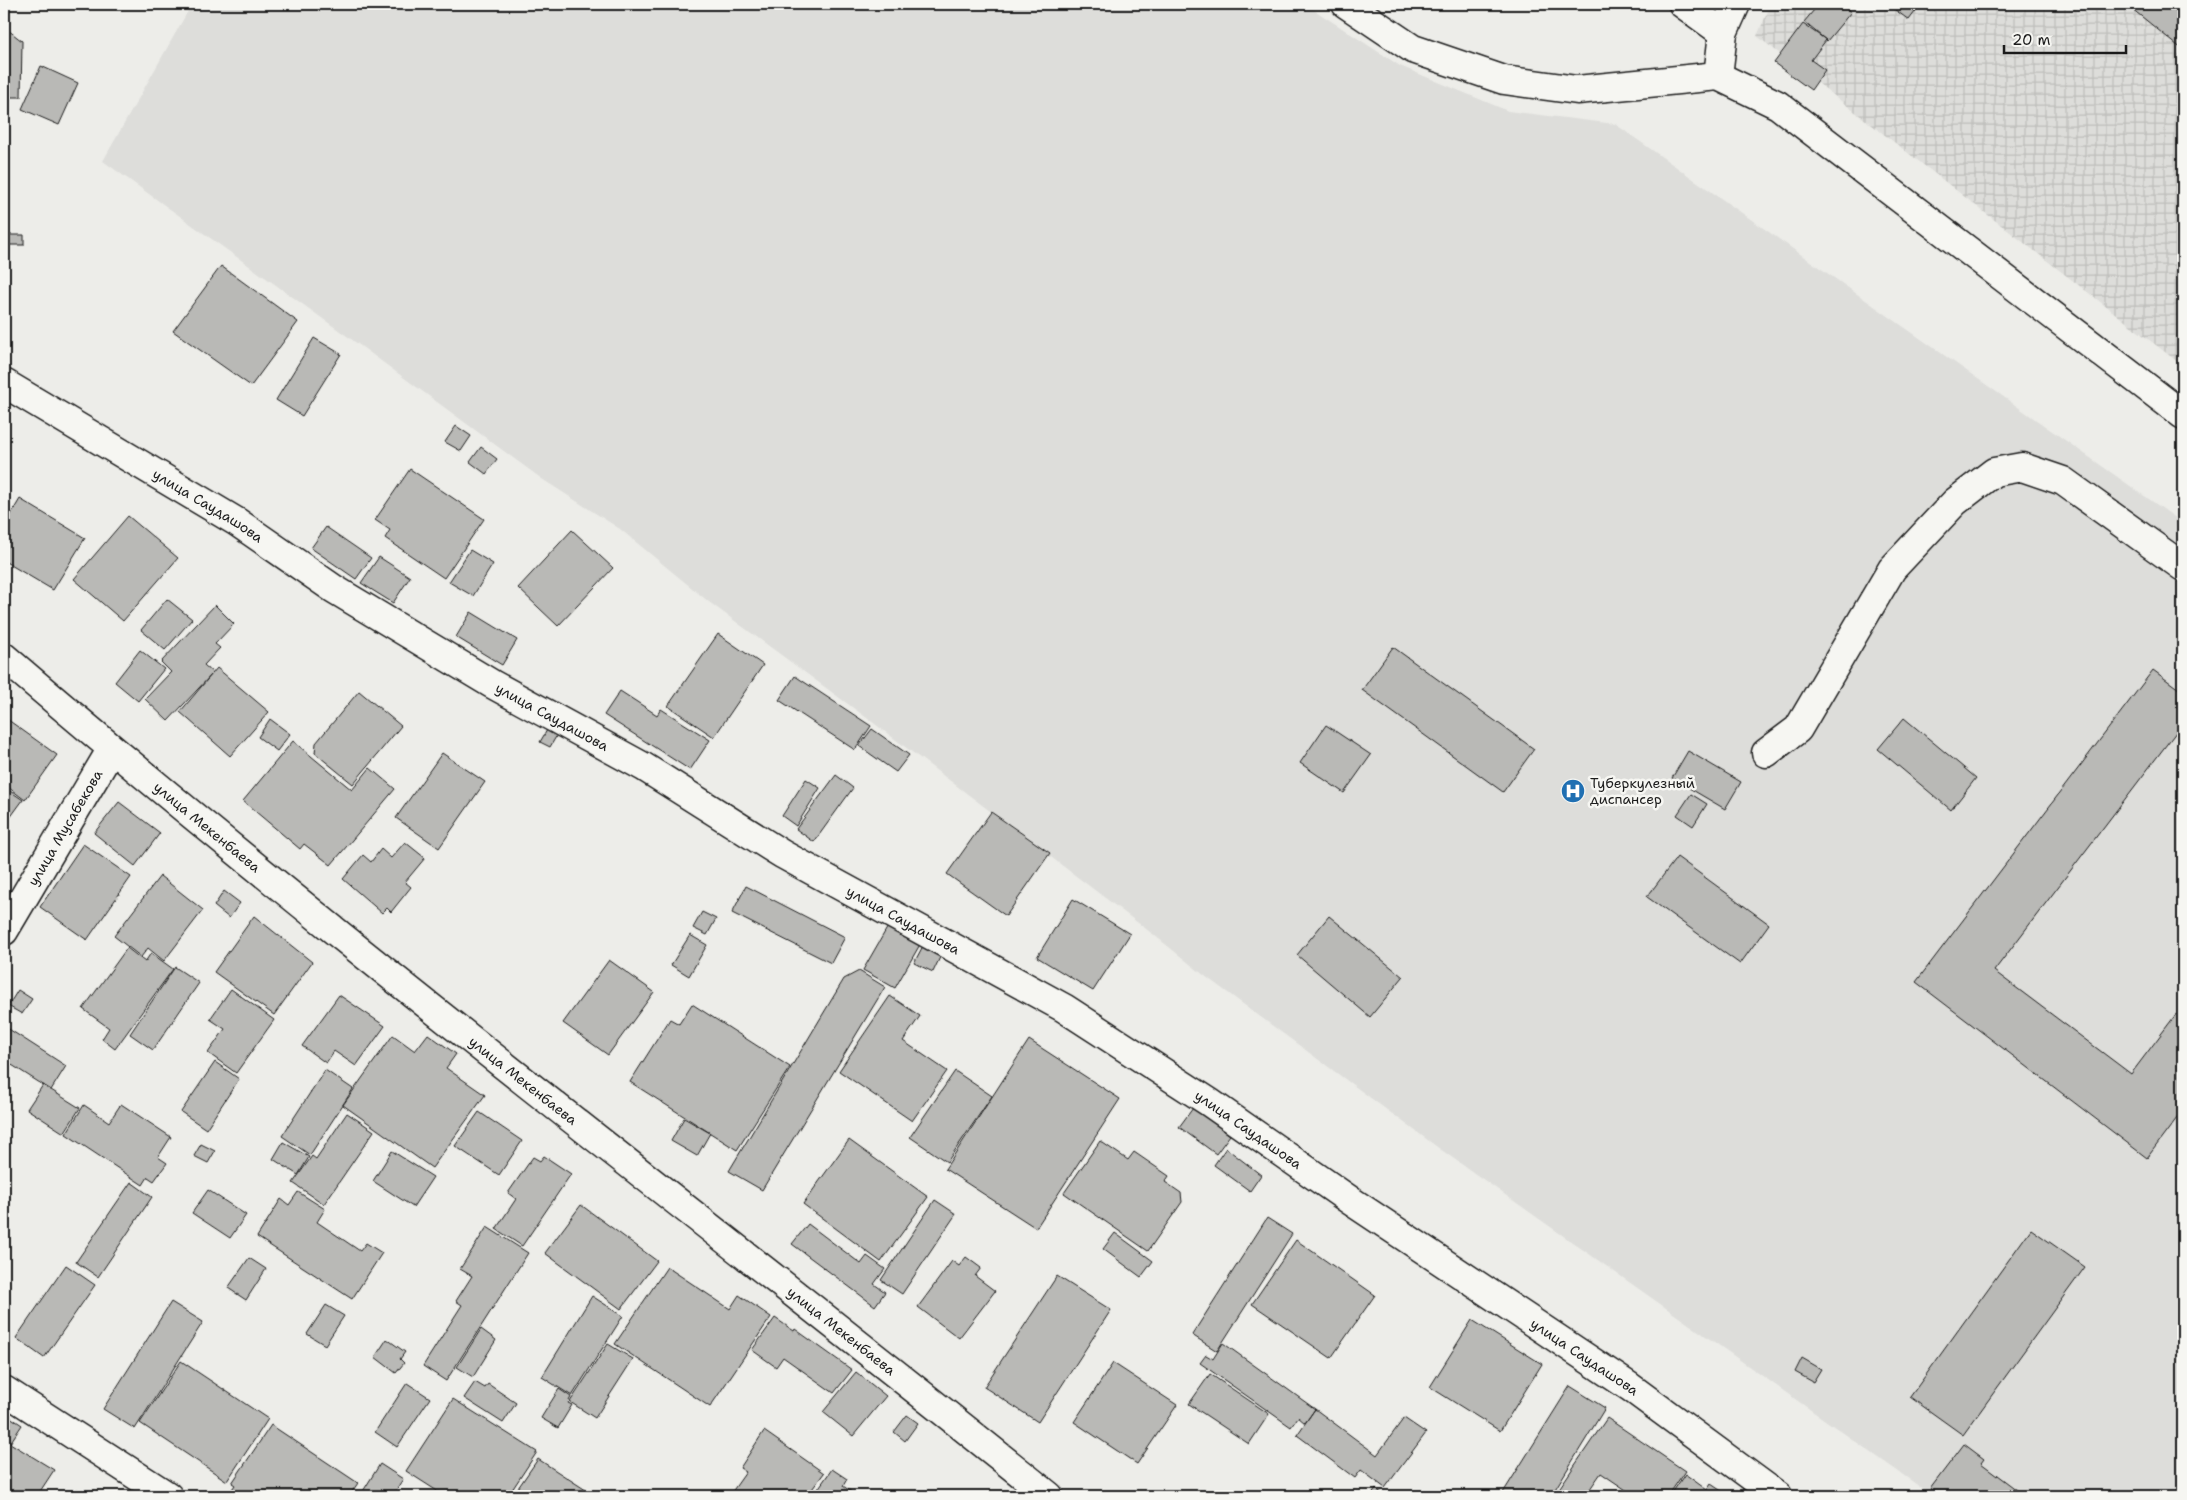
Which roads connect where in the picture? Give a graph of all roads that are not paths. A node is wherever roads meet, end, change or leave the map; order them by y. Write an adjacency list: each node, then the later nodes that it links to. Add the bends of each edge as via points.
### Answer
1 (1346, 4): 5 (street, via 1413,49 1504,80 1577,90)
2 (1684, 4): 4 (street)
3 (1736, 4): 4 (street)
4 (1723, 33): 5 (street)
5 (1718, 76): 7 (street, via 1778,105)
6 (4, 383): 16 (street, улица Саудашова, via 237,522 334,589 476,674 644,767 782,854 1064,1008 1209,1102 1630,1387)
7 (2183, 415)
8 (2183, 567): 11 (street, via 2063,481 2022,466 1994,472 1955,502 1892,569 1798,729)
9 (4, 657): 10 (street, улица Мекенбаева)
10 (111, 750): 12 (street, улица Мусабекова); 15 (street, улица Мекенбаева, via 453,1027)
11 (1766, 752)
12 (4, 931)
13 (4, 1390): 14 (street)
14 (168, 1496)
15 (1049, 1496)
16 (1778, 1496)

